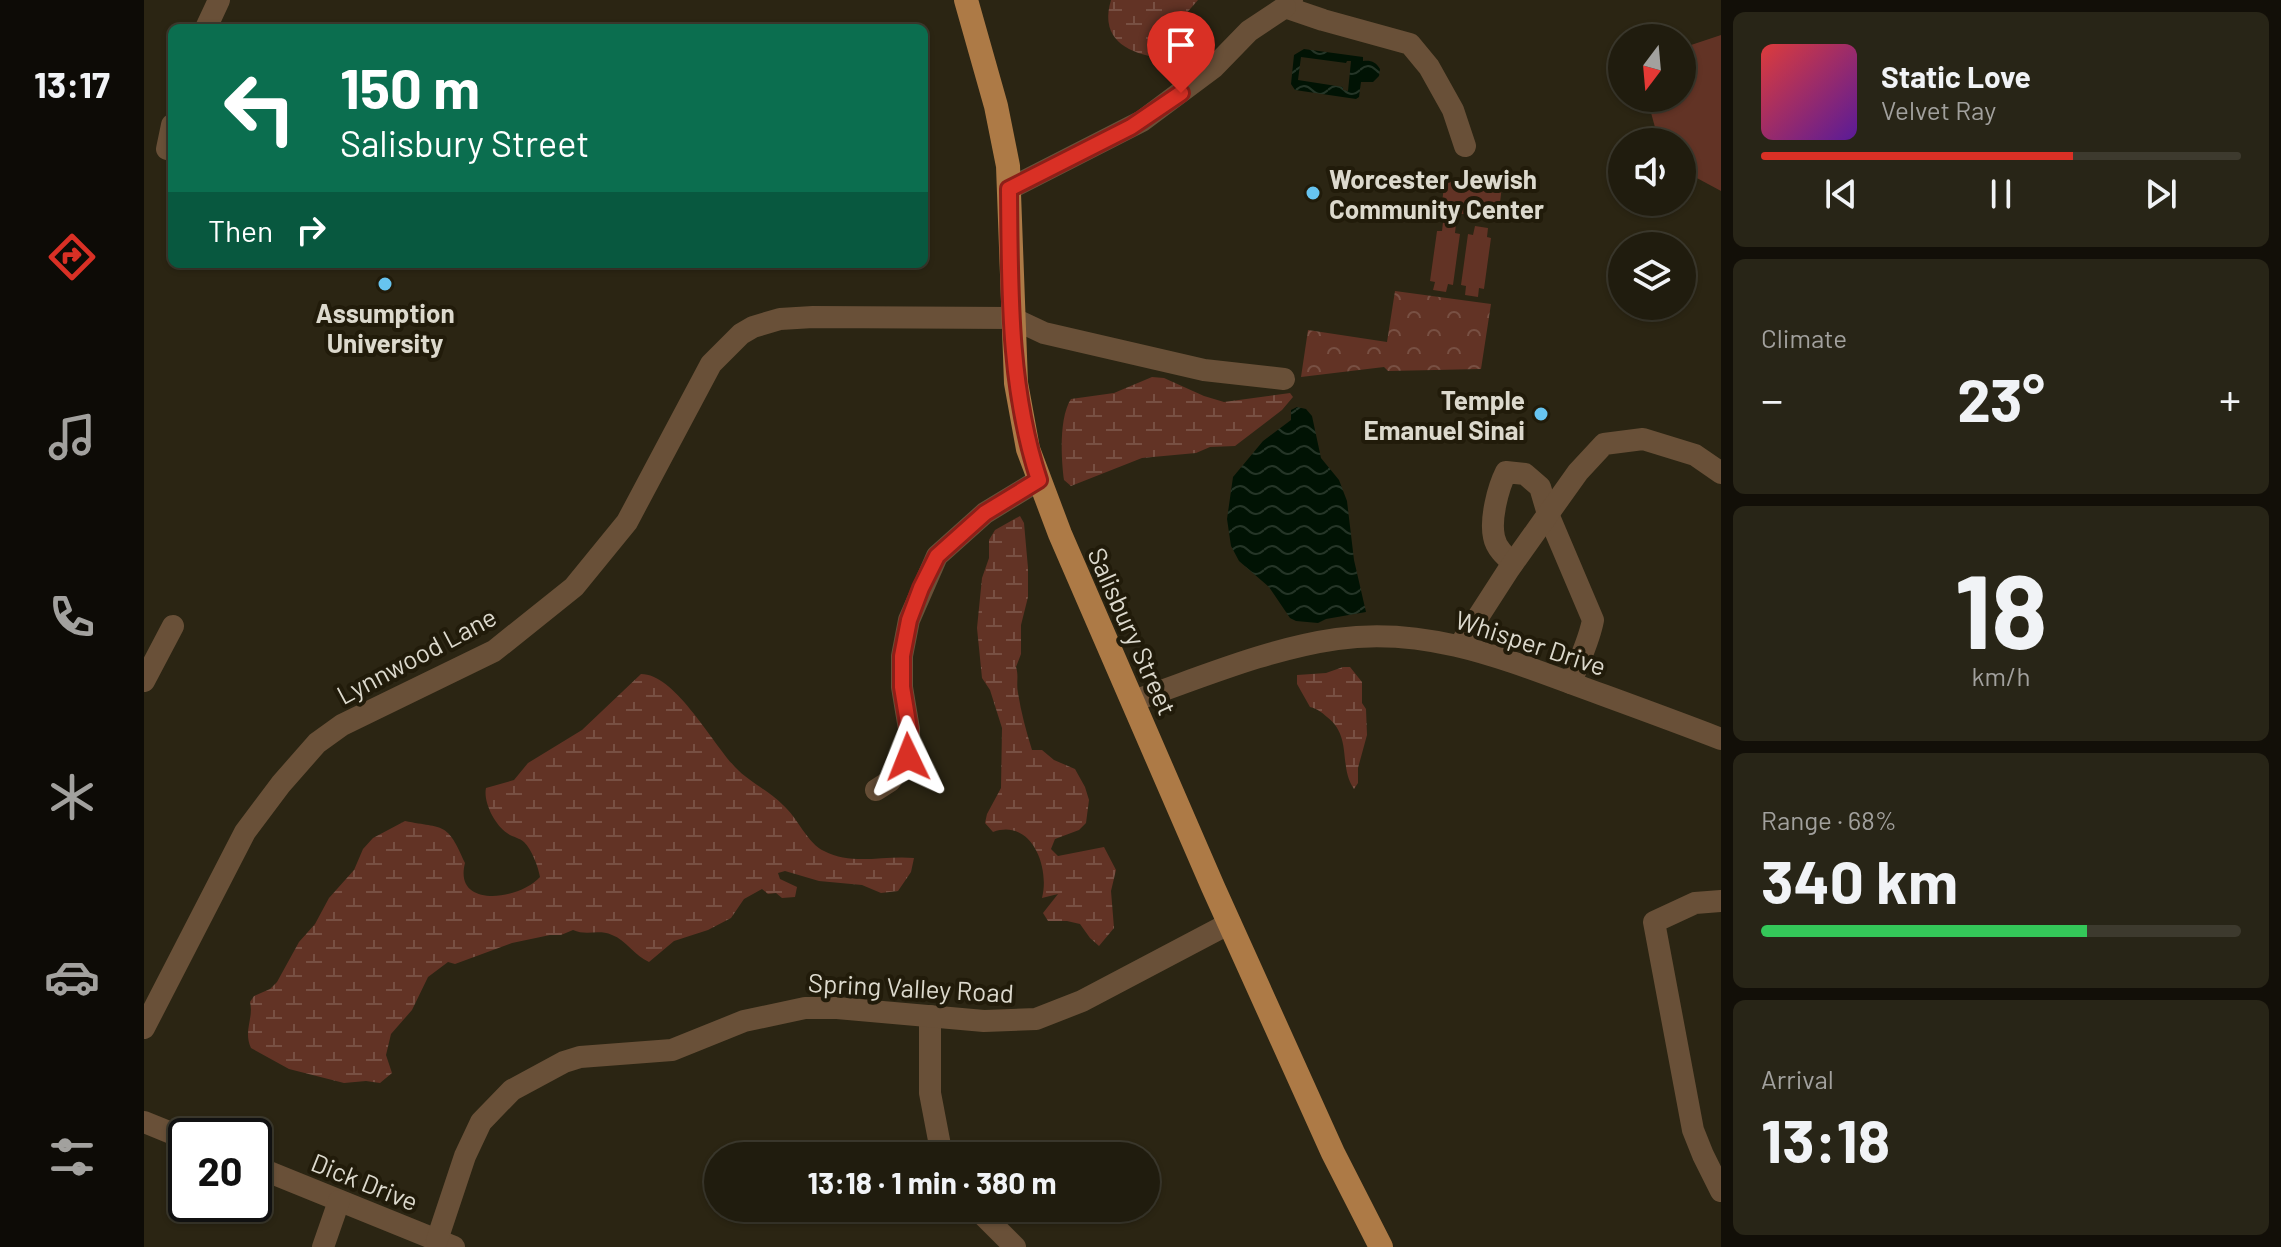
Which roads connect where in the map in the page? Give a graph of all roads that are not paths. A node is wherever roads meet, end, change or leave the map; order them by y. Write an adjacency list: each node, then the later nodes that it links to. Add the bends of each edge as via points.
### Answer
1 (219, 0): 4 (street)
2 (966, 0): 8 (main road, Salisbury Street, via 996,106)
3 (1288, 3): 6 (street, via 1323,20 1410,44 1453,110); 8 (street, via 1142,121)
4 (208, 24)
5 (168, 144): 7 (street)
6 (1465, 146)
7 (167, 149)
8 (1009, 189): 9 (main road, Salisbury Street)
9 (1012, 318): 10 (street, via 1044,333 1204,370); 12 (main road, Salisbury Street, via 1017,389); 25 (street, Lynnwood Lane, via 813,317 780,319 741,334 711,364 627,522 574,587 494,651 342,725 317,743 281,784 238,844)
10 (1284, 379)
11 (1721, 473): 13 (street, via 1695,455 1643,439 1604,444)
12 (1039, 480): 19 (main road, Salisbury Street); 21 (street, via 985,513 937,556 909,620 902,656 908,757)
13 (1548, 514): 14 (street); 14 (street, via 1540,487 1525,474 1506,472 1497,488 1494,536); 18 (street, via 1593,620)
14 (1513, 563): 16 (street)
15 (173, 626): 17 (street)
16 (1460, 645): 18 (street, Whisper Drive); 19 (street, Whisper Drive, via 1384,635 1326,641 1277,652)
17 (144, 681)
18 (1571, 683): 20 (street, Whisper Drive)
19 (1133, 701): 23 (main road, Salisbury Street)
20 (1721, 739)
21 (876, 790)
22 (1721, 901): 30 (street, via 1695,903 1654,922 1693,1130)
23 (1230, 923): 24 (street, Spring Valley Road, via 1049,1016 1010,1021); 36 (main road, Salisbury Street)
24 (930, 1016): 28 (street, via 930,1093); 33 (street, Spring Valley Road, via 791,1010 744,1021 672,1050 564,1062 512,1090 481,1122 465,1156)
25 (144, 1028)
26 (144, 1122): 27 (street)
27 (168, 1132)
28 (939, 1142)
29 (272, 1173): 31 (street, Dick Drive)
30 (1721, 1191)
31 (339, 1201): 33 (street, Dick Drive); 34 (street)
32 (990, 1222): 35 (street)
33 (446, 1244)
34 (323, 1247)
35 (1015, 1247)
36 (1381, 1247)

